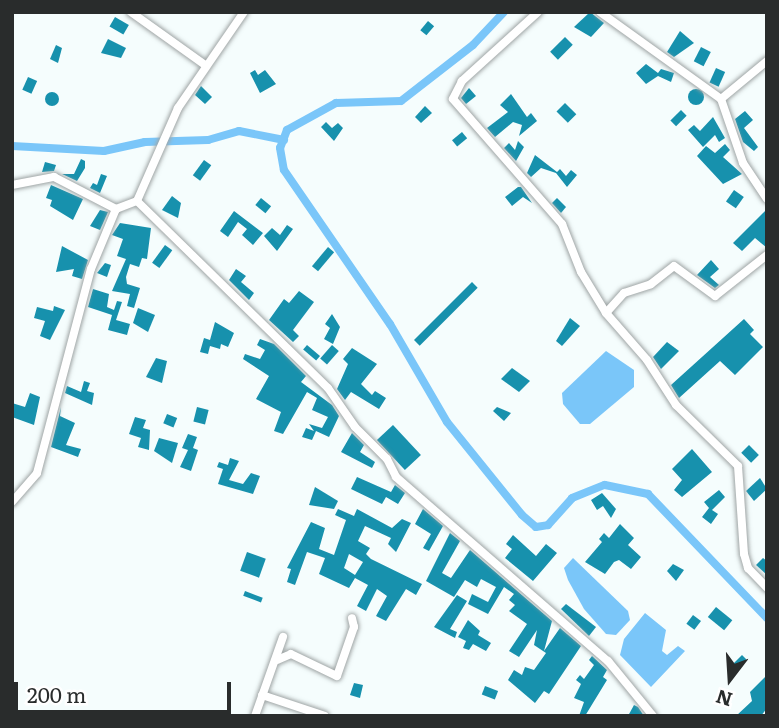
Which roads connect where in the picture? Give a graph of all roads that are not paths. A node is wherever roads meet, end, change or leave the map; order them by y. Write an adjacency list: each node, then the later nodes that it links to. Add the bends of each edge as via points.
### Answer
1 (131, 12): 6 (street)
2 (244, 12): 6 (street)
3 (538, 12): 13 (street, via 461,81 453,99 562,224)
4 (600, 12): 7 (street)
5 (767, 61): 7 (street)
6 (205, 65): 10 (street, via 178,107)
7 (721, 99): 9 (street, via 743,163)
8 (12, 185): 11 (street, via 54,177)
9 (767, 199)
10 (137, 201): 11 (street); 22 (street, via 272,328 328,388 355,427 387,459 396,477 608,661)
11 (116, 209): 14 (street, via 91,270 37,473)
12 (767, 255): 13 (street, via 715,296 674,266 651,284 624,293)
13 (606, 313): 15 (street, via 647,360 676,405 738,466 744,554 748,568)
14 (12, 502)
15 (767, 588)
16 (352, 618): 18 (street, via 354,627 337,676 291,654)
17 (283, 637): 18 (street)
18 (277, 660): 19 (street)
19 (262, 695): 20 (street); 21 (street)
20 (255, 716)
21 (325, 716)
22 (653, 716)

